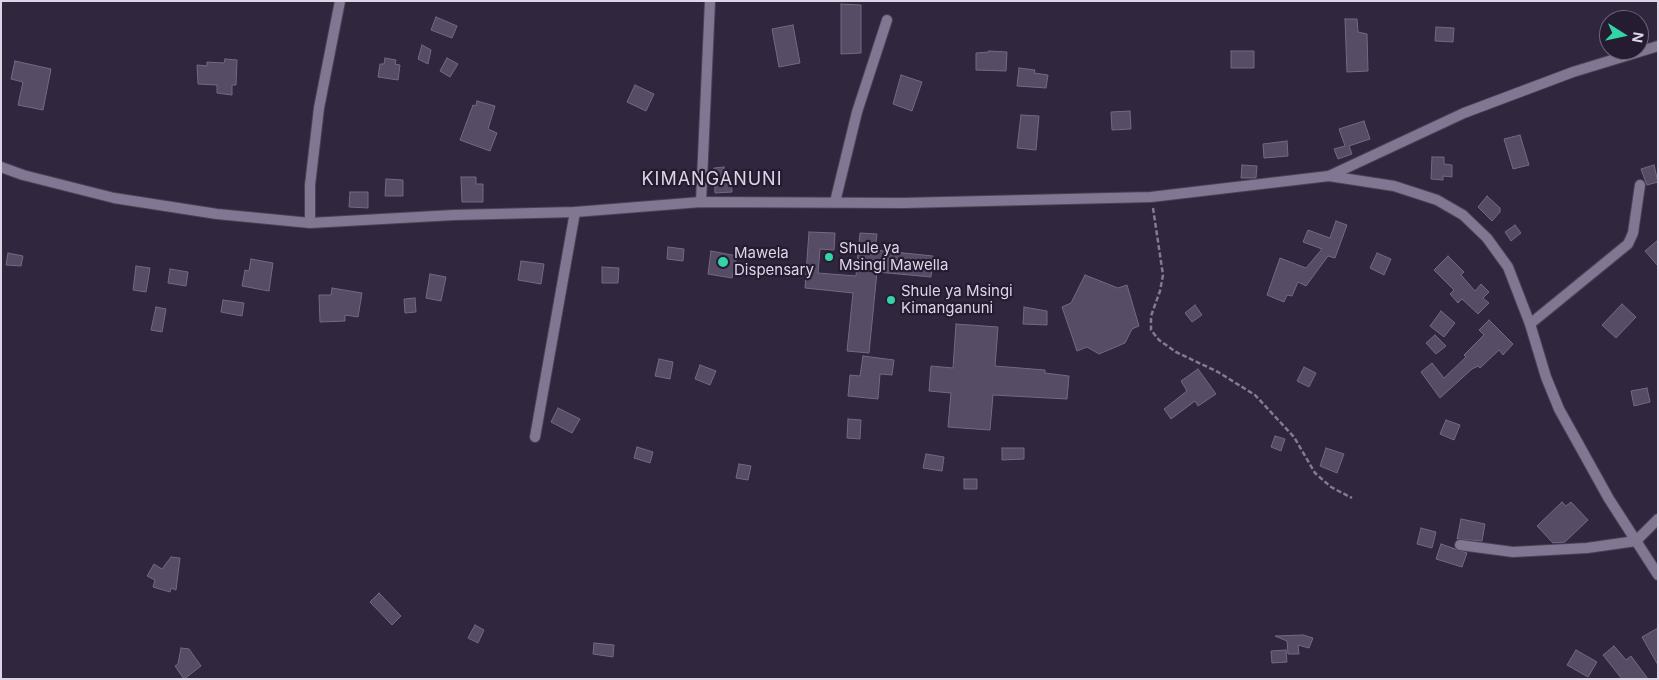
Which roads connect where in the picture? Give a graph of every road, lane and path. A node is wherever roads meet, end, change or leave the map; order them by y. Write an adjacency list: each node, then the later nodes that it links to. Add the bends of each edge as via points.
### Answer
1 (340, 1): 12 (street, via 319,108 310,185)
2 (710, 1): 9 (street)
3 (887, 20): 10 (street, via 857,112)
4 (1658, 46): 6 (street, via 1573,72 1464,113)
5 (1, 167): 12 (street, via 23,176 114,198 217,214)
6 (1329, 176): 8 (street); 13 (street, via 1394,186 1437,200 1463,215 1487,238 1508,267)
7 (1640, 185): 13 (street, via 1633,233 1628,244)
8 (1151, 197): 10 (street); 15 (path, via 1163,275 1151,316 1151,330 1176,352 1218,372 1255,395 1294,437 1315,473 1331,487)
9 (701, 202): 10 (street); 11 (street)
10 (835, 202)
11 (575, 212): 12 (street); 14 (street)
12 (310, 223)
13 (1530, 324): 17 (street, via 1559,409)
14 (536, 437)
15 (1352, 498)
16 (1658, 520): 17 (street)
17 (1636, 541): 18 (street, via 1533,552); 19 (street)
18 (1460, 545)
19 (1658, 575)

